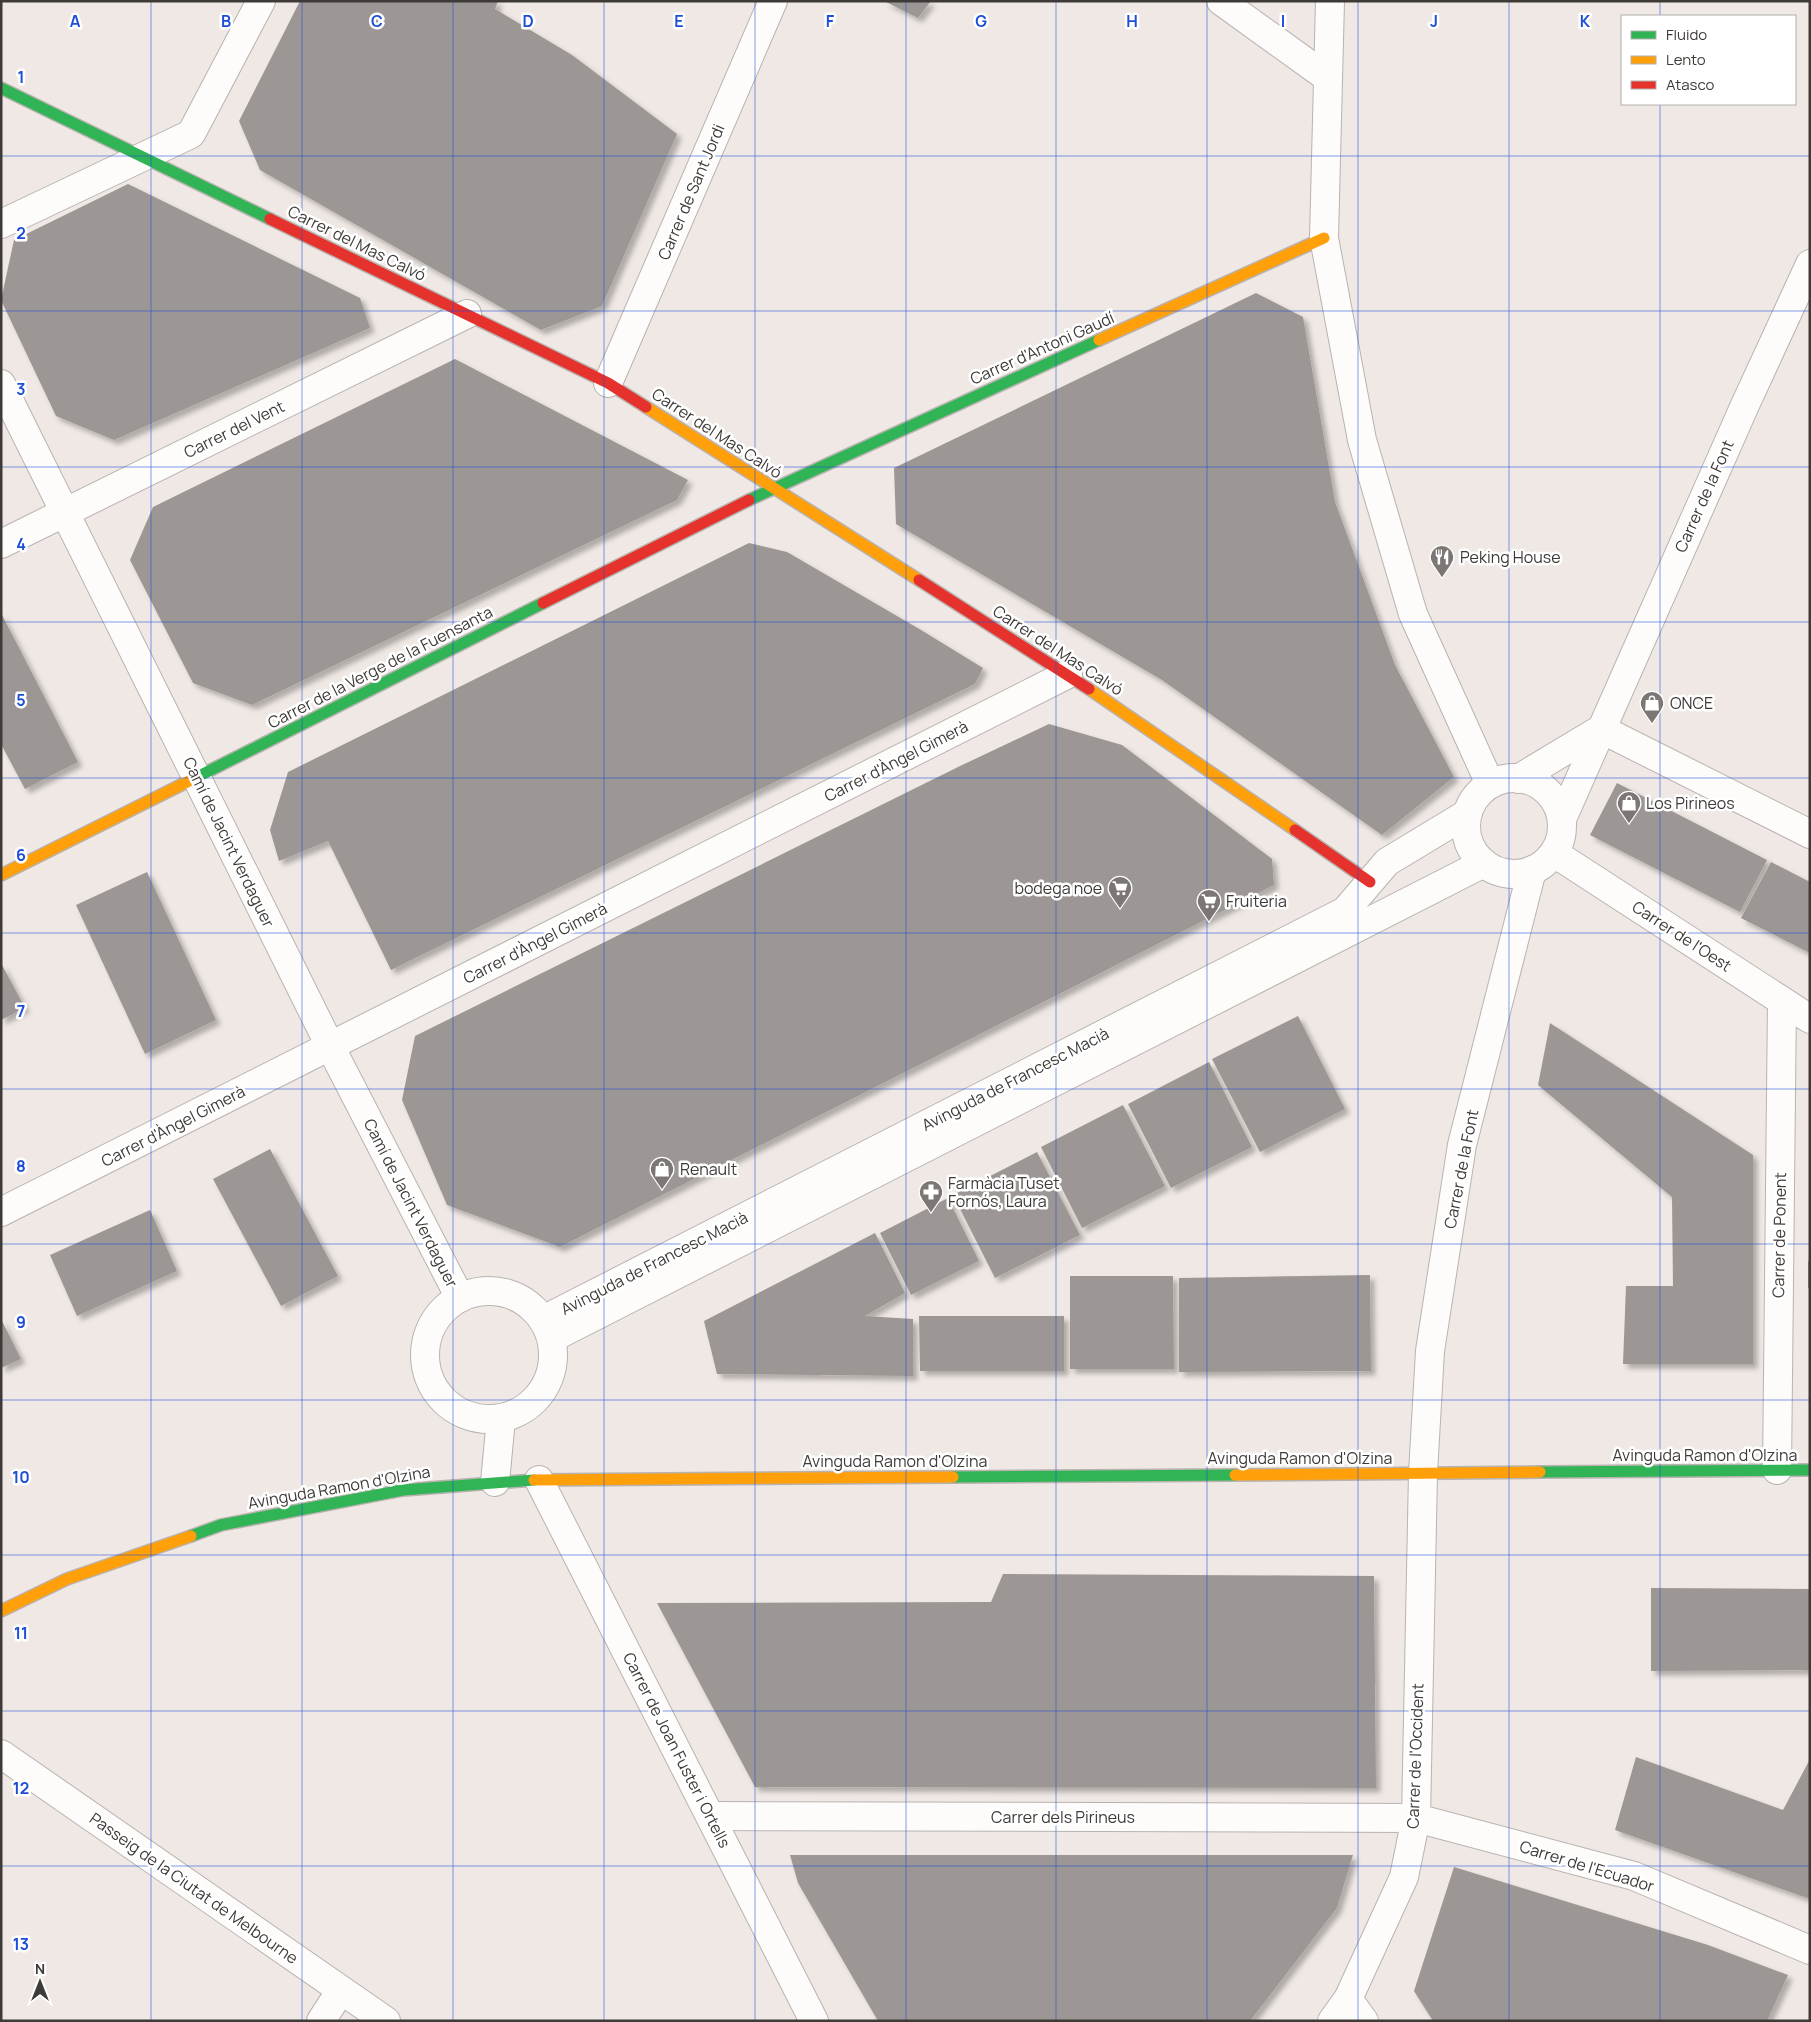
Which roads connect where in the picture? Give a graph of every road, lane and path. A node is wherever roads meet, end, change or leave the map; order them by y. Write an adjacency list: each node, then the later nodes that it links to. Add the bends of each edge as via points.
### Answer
1 (261, 1): 7 (street, via 191,134)
2 (773, 1): 12 (street, Carrer de Sant Jordi)
3 (1220, 1): 5 (street)
4 (1330, 1): 5 (street)
5 (1328, 78): 9 (street)
6 (1, 88): 7 (street, Carrer del Mas Calvó)
7 (144, 157): 8 (street); 11 (street, Carrer del Mas Calvó)
8 (1, 224)
9 (1324, 238): 14 (street, Carrer d'Antoni Gaudí); 21 (street, via 1362,440 1413,614)
10 (1810, 264): 18 (street, Carrer de la Font)
11 (467, 314): 12 (street, Carrer del Mas Calvó); 15 (street, Carrer del Vent)
12 (608, 383): 14 (street, Carrer del Mas Calvó)
13 (1, 384): 15 (street, Camí de Jacint Verdaguer)
14 (773, 488): 17 (street, Carrer del Mas Calvó); 19 (street, Carrer de la Verge de la Fuensanta)
15 (65, 512): 16 (street, Carrer del Vent); 19 (street, Camí de Jacint Verdaguer)
16 (1, 544)
17 (1068, 674): 29 (street, Carrer del Mas Calvó); 32 (street, Carrer d'Àngel Gimerà)
18 (1601, 729): 20 (street); 23 (street, Carrer de la Font); 24 (street)
19 (196, 777): 28 (street, Carrer de la Verge de la Fuensanta); 32 (street, Camí de Jacint Verdaguer)
20 (1518, 779): 21 (street); 23 (street, via 1533,782 1547,791 1557,804)
21 (1490, 784): 22 (street, via 1473,802)
22 (1468, 813): 26 (street, via 1468,841); 29 (street, Avinguda de Francesc Macià, via 1387,862)
23 (1562, 820): 25 (street, via 1559,843)
24 (1810, 834)
25 (1554, 853): 27 (street, via 1545,864); 30 (street, Carrer de l'Oest)
26 (1484, 863): 27 (street, via 1507,874); 35 (street, Avinguda de Francesc Macià)
27 (1532, 870): 39 (street, Carrer de la Font, via 1462,1144 1430,1351)
28 (1, 875)
29 (1370, 882): 35 (street, Avinguda de Francesc Macià, via 1345,911)
30 (1782, 1001): 31 (street, Carrer de l'Oest); 37 (street, Carrer de Ponent)
31 (1810, 1019)
32 (330, 1046): 33 (street, Carrer d'Àngel Gimerà); 34 (street, Camí de Jacint Verdaguer)
33 (1, 1212)
34 (460, 1298): 35 (street, via 477,1291 515,1296 531,1306); 36 (street, via 443,1310 431,1326 425,1346 425,1366 432,1386 444,1402 481,1420)
35 (548, 1329): 36 (street, via 554,1359 549,1380 538,1398 521,1412)
36 (501, 1419): 41 (street)
37 (1777, 1470): 38 (street, Avinguda Ramon d'Olzina); 39 (street, Avinguda Ramon d'Olzina)
38 (1810, 1470)
39 (1423, 1473): 40 (street, Avinguda Ramon d'Olzina); 45 (street, Carrer de l'Occident)
40 (539, 1480): 41 (street, Avinguda Ramon d'Olzina); 44 (street, Carrer de Joan Fuster i Ortells)
41 (495, 1482): 42 (street, Avinguda Ramon d'Olzina, via 403,1490 221,1525 68,1579)
42 (1, 1611)
43 (1, 1754): 47 (street, Passeig de la Ciutat de Melbourne)
44 (711, 1816): 45 (street, Carrer dels Pirineus); 51 (street, Carrer de Joan Fuster i Ortells)
45 (1416, 1818): 46 (street, Carrer de l'Ecuador, via 1634,1876); 48 (street, Carrer de l'Occident, via 1404,1877)
46 (1810, 1950)
47 (342, 1990): 49 (street); 50 (street, Passeig de la Ciutat de Melbourne)
48 (1348, 1999): 52 (street, Carrer de l'Occident); 53 (street)
49 (320, 2021)
50 (386, 2021)
51 (814, 2021)
52 (1332, 2021)
53 (1364, 2021)

